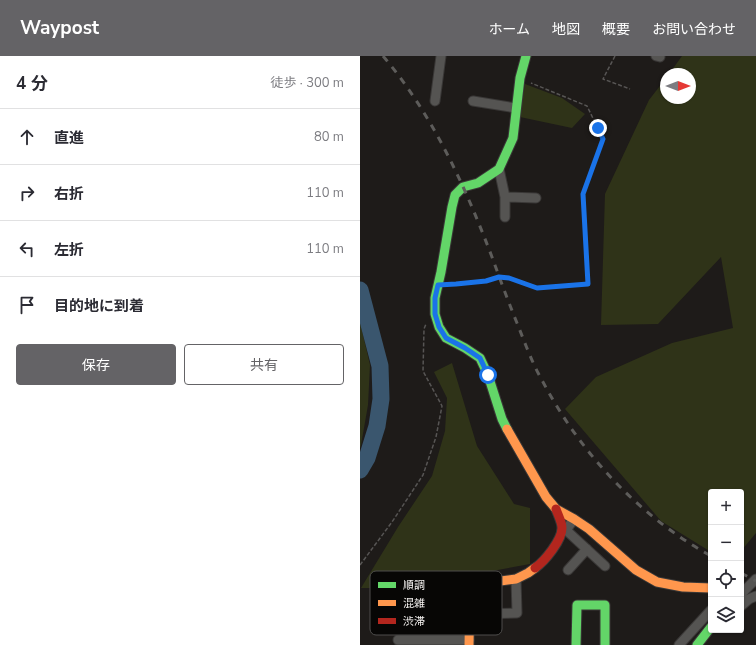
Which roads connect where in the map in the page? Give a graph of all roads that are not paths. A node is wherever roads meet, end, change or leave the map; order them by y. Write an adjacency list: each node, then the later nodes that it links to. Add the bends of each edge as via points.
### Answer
1 (442, 56): 3 (street)
2 (526, 56): 5 (street)
3 (435, 101)
4 (473, 101): 5 (street)
5 (516, 108): 6 (street, via 513,138)
6 (499, 169): 7 (street); 10 (street, via 478,183 463,186 455,195 435,298 435,314 446,338 480,358 502,419 546,497)
7 (505, 196): 8 (street); 9 (street)
8 (536, 198)
9 (504, 217)
10 (556, 509): 11 (street); 12 (street)
11 (574, 519): 12 (street); 19 (street, via 636,570 657,582)
12 (564, 528): 13 (street); 16 (street, via 540,564)
13 (587, 549): 14 (street); 15 (street)
14 (605, 566)
15 (568, 570)
16 (516, 579): 18 (street); 23 (street, via 517,613)
17 (756, 579): 20 (street)
18 (502, 581)
19 (708, 588)
20 (744, 590)
21 (756, 596): 22 (street)
22 (744, 603)
23 (502, 613)
24 (708, 613): 31 (street)
25 (708, 631): 32 (street)
26 (398, 640): 27 (street)
27 (410, 643): 28 (street)
28 (469, 643)
29 (576, 645): 30 (street, via 577,605 605,605)
30 (605, 645)
31 (679, 645)
32 (697, 645)

